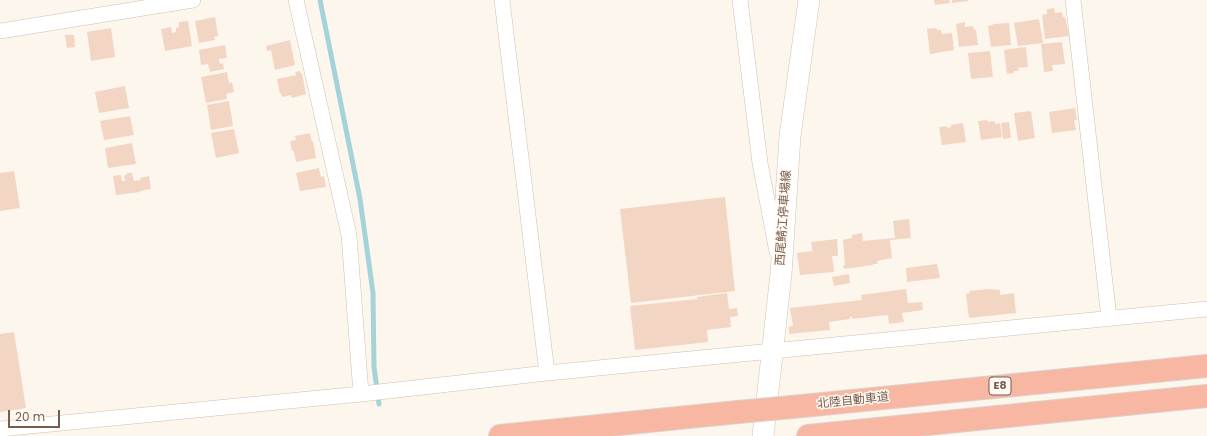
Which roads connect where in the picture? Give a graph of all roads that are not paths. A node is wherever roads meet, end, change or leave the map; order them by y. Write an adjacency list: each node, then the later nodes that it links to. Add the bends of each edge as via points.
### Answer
1 (193, 0): 7 (street)
2 (296, 0): 14 (street, via 349,235)
3 (502, 0): 13 (street)
4 (740, 0): 8 (street, via 760,163)
5 (809, 0): 8 (main road, 西尾鯖江停車場線, via 790,136)
6 (1073, 0): 10 (street)
7 (0, 32)
8 (781, 274): 11 (main road, 西尾鯖江停車場線)
9 (1207, 309): 10 (street)
10 (1109, 318): 11 (street)
11 (772, 351): 13 (street); 18 (main road, 西尾鯖江停車場線)
12 (1207, 366): 17 (highway, 北陸自動車道 / E8, bridge)
13 (547, 374): 14 (street)
14 (361, 394): 16 (street)
15 (1207, 396): 19 (highway)
16 (0, 429)
17 (500, 436)
18 (763, 436)
19 (808, 436)

